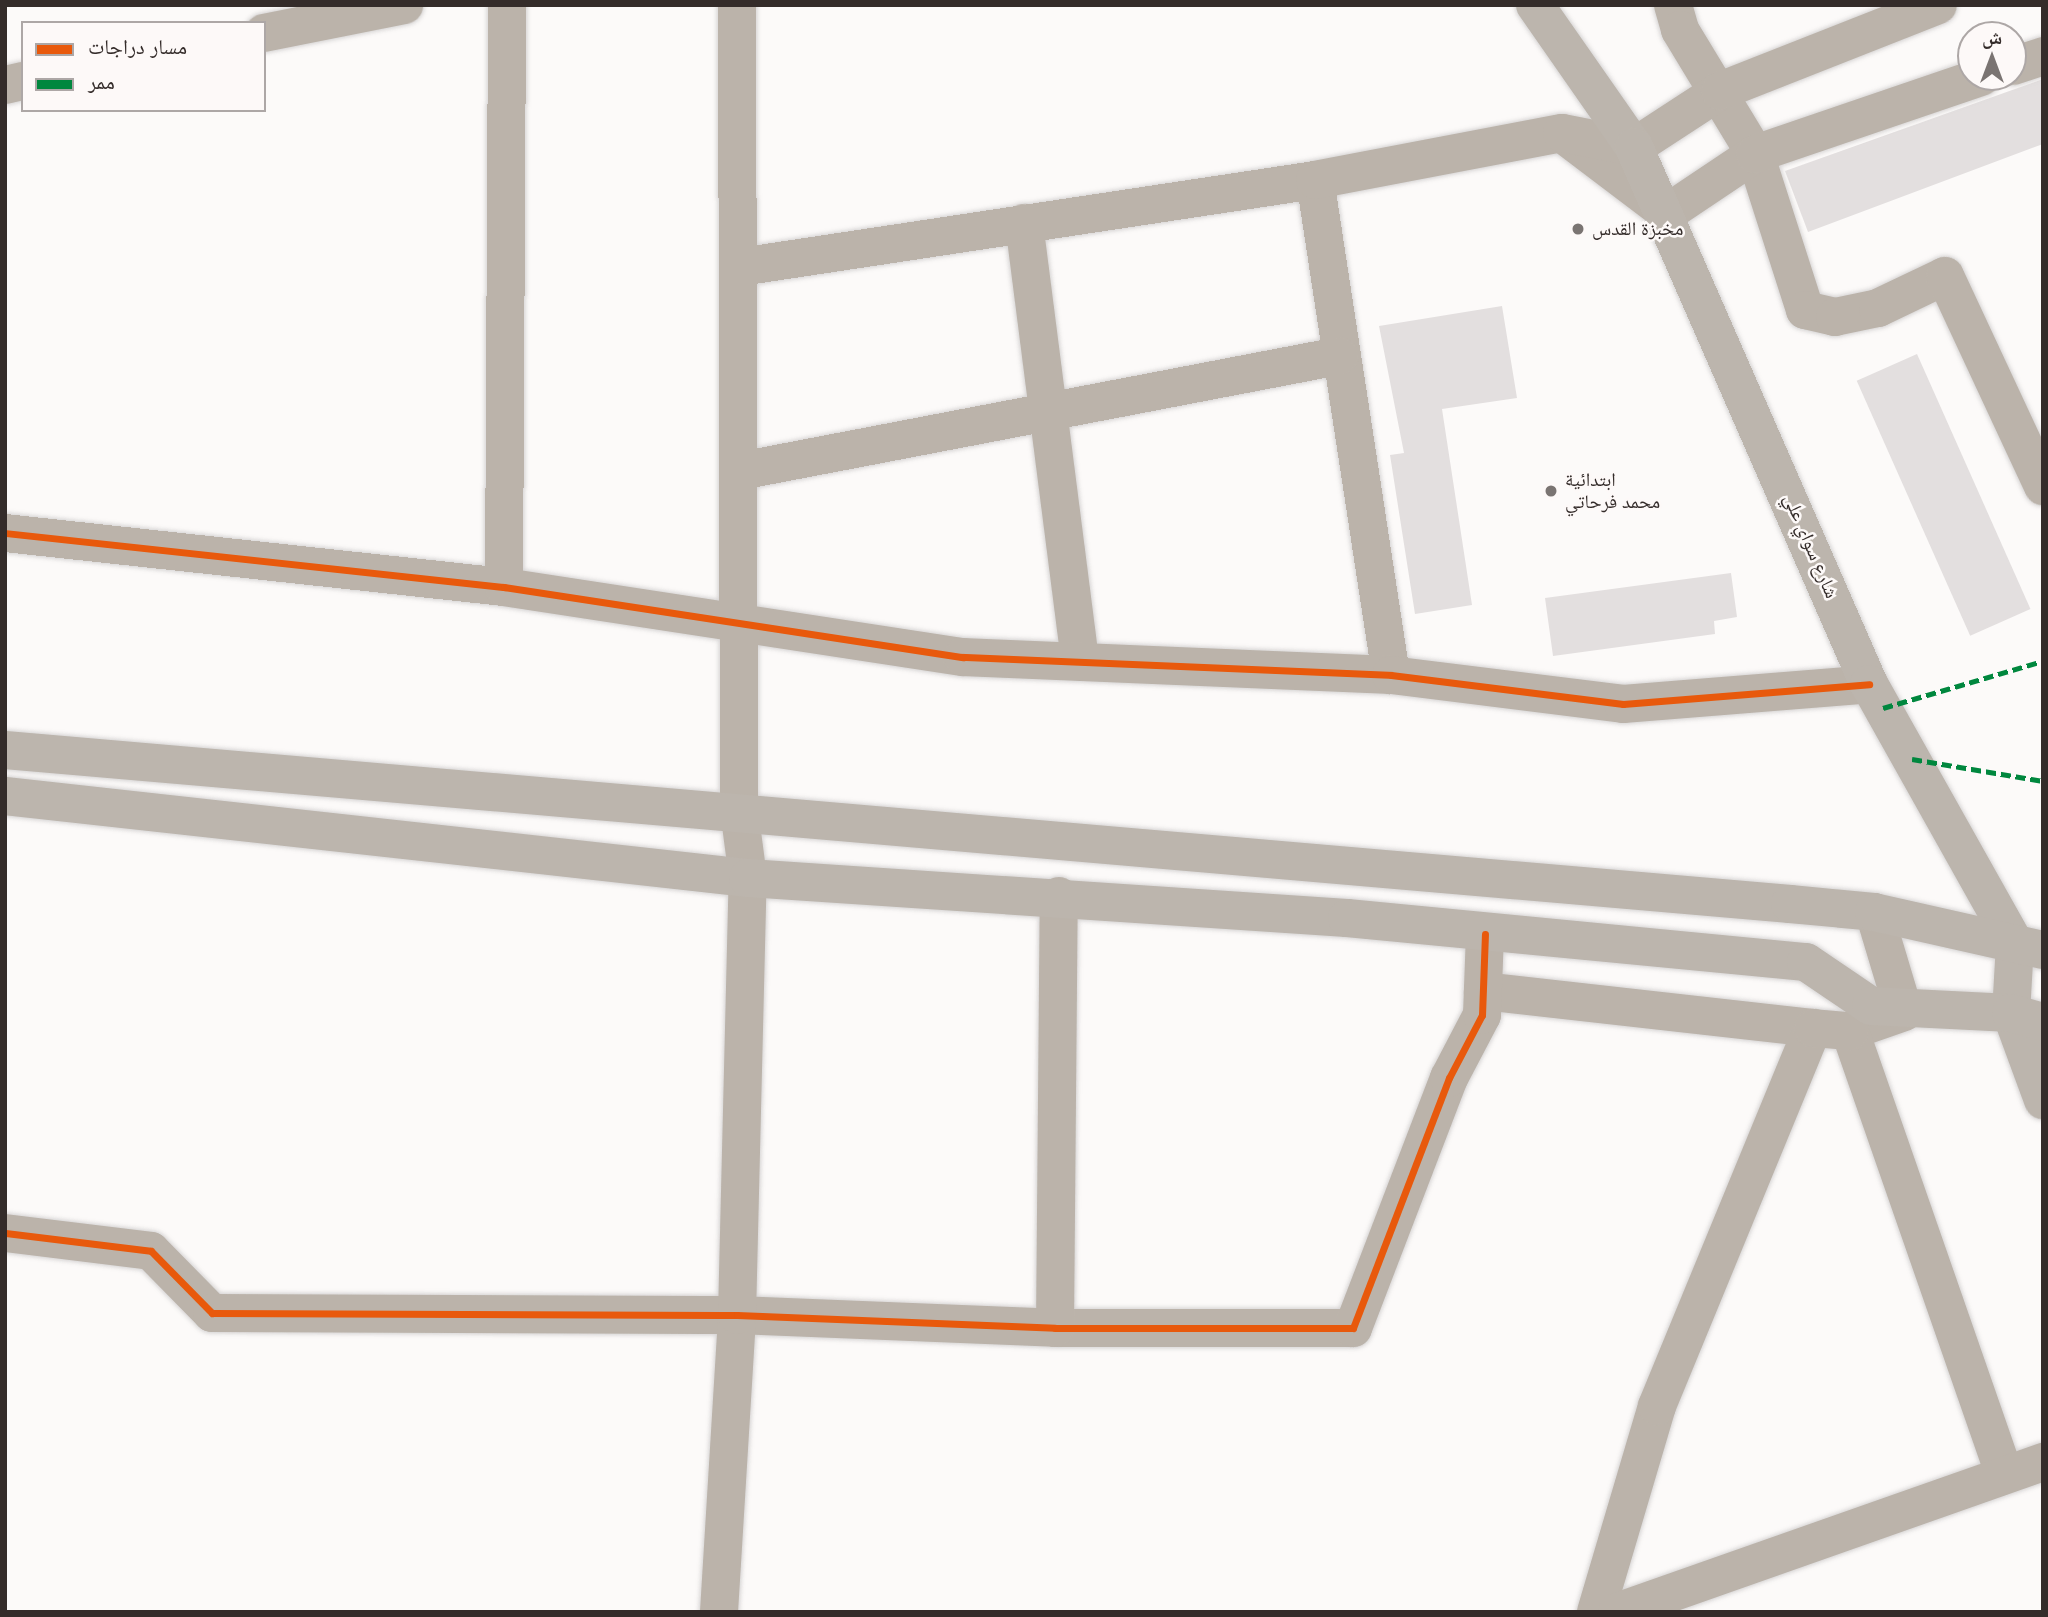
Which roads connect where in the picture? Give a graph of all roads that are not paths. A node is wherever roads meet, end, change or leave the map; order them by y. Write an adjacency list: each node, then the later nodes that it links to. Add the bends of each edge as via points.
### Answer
1 (404, 5): 7 (street)
2 (507, 5): 22 (street)
3 (737, 5): 16 (street)
4 (1535, 5): 11 (main road, شارع سواي علي)
5 (1673, 5): 9 (street, via 1680,30)
6 (1938, 5): 9 (street)
7 (266, 33)
8 (1957, 85): 12 (street)
9 (1720, 91): 11 (street); 12 (street)
10 (1562, 133): 11 (street); 13 (street); 14 (street)
11 (1634, 146): 14 (main road, شارع سواي علي)
12 (1755, 154): 14 (street); 20 (street, via 1805,310 1835,317 1878,308 1945,276)
13 (1315, 180): 15 (street); 17 (street)
14 (1667, 213): 26 (main road, شارع سواي علي)
15 (1024, 223): 16 (street); 18 (street)
16 (740, 267): 19 (street)
17 (1339, 356): 18 (street); 25 (street)
18 (1045, 409): 19 (street); 24 (street)
19 (740, 471): 23 (street)
20 (2043, 486)
21 (5, 533): 22 (street)
22 (504, 587): 23 (street)
23 (737, 628): 24 (street, via 963,657); 29 (street)
24 (1080, 662): 25 (street)
25 (1391, 675): 26 (street, via 1623,704)
26 (1869, 684): 34 (main road, شارع سواي علي)
27 (5, 750): 29 (main road)
28 (5, 796): 30 (main road)
29 (739, 810): 30 (street); 32 (main road)
30 (748, 878): 31 (main road); 42 (street)
31 (1059, 897): 33 (main road); 43 (street)
32 (1874, 912): 34 (main road); 36 (street)
33 (1485, 934): 35 (street); 36 (main road, via 1806,962 1871,1006)
34 (2029, 947): 37 (main road)
35 (1483, 991): 38 (street); 43 (street, via 1482,1015 1449,1078 1353,1328)
36 (1904, 1012): 37 (main road); 39 (street)
37 (2027, 1018): 40 (main road)
38 (1812, 1028): 39 (street); 47 (street, via 1657,1406)
39 (1850, 1031): 45 (street)
40 (2043, 1100)
41 (5, 1233): 42 (street, via 151,1251 212,1313)
42 (737, 1315): 43 (street); 46 (street)
43 (1055, 1328)
44 (2043, 1462): 45 (street)
45 (2004, 1474): 48 (street)
46 (719, 1612)
47 (1596, 1612)
48 (1617, 1612)

